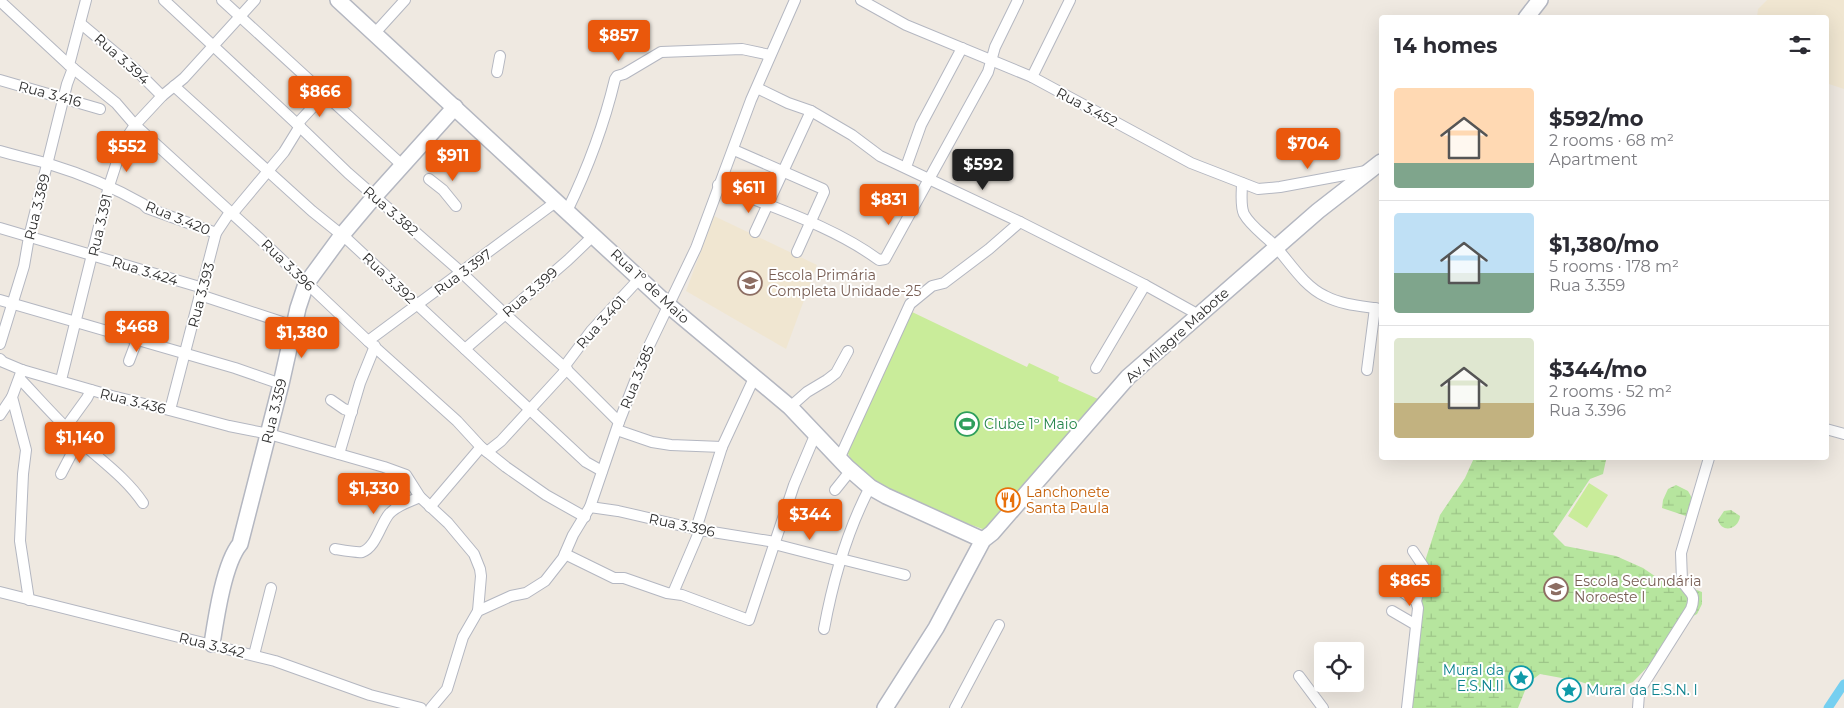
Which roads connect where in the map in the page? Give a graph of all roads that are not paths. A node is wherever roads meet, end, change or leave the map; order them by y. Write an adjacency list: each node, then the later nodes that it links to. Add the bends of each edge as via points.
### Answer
1 (86, 0): 15 (street, Rua 3.389)
2 (164, 0): 17 (street, Rua 3.382)
3 (222, 0): 14 (street)
4 (254, 0): 14 (street, Rua 3.391)
5 (338, 0): 16 (street, Rua 1º de Maio)
6 (406, 0): 16 (street)
7 (795, 0): 19 (street, Rua 3.385)
8 (861, 0): 18 (street, Rua 3.452, via 906,25)
9 (1070, 0): 24 (street)
10 (1540, 0): 13 (street)
11 (0, 1): 22 (street, Rua 3.396)
12 (1016, 1): 21 (street)
13 (1528, 15)
14 (240, 17): 17 (street, Rua 3.391); 28 (street)
15 (80, 23): 22 (street, Rua 3.389); 29 (street, Rua 3.394)
16 (375, 33): 31 (street, Rua 1º de Maio)
17 (214, 46): 26 (street, Rua 3.391); 35 (street, Rua 3.382)
18 (962, 48): 21 (street, Rua 3.452); 41 (street, via 921,125)
19 (770, 55): 27 (street, Rua 3.385); 52 (street, via 742,49 661,52 617,76 604,124 585,174)
20 (500, 56): 23 (street)
21 (992, 60): 24 (street, Rua 3.452); 45 (street)
22 (71, 67): 30 (street, Rua 3.389); 34 (street, Rua 3.396, via 116,103)
23 (497, 72)
24 (1032, 77): 46 (street, Rua 3.452, via 1192,163)
25 (0, 80): 30 (street, Rua 3.416)
26 (174, 86): 29 (street, Rua 3.391); 42 (street, Rua 3.392)
27 (757, 88): 33 (street); 36 (street, Rua 3.385)
28 (324, 95): 35 (street, Rua 3.393); 39 (street)
29 (162, 96): 34 (street, Rua 3.391)
30 (64, 98): 32 (street, Rua 3.416); 38 (street, Rua 3.389)
31 (456, 107): 39 (street, Rua 3.359); 52 (street, Rua 1º de Maio)
32 (100, 109)
33 (810, 111): 41 (street, via 852,135 880,156); 43 (street)
34 (135, 125): 48 (street, Rua 3.391, via 123,143); 53 (street, Rua 3.396)
35 (298, 125): 42 (street, Rua 3.393, via 284,152); 49 (street, Rua 3.382)
36 (734, 150): 43 (street); 47 (street, Rua 3.385)
37 (0, 151): 38 (street, Rua 3.420)
38 (48, 164): 48 (street, Rua 3.420); 61 (street, Rua 3.389)
39 (402, 165): 49 (street, Rua 3.359)
40 (1377, 166): 46 (street, Rua 3.452, via 1280,187 1258,189); 62 (street, Av. Milagre Mabote)
41 (906, 167): 45 (street)
42 (268, 171): 53 (street, Rua 3.393); 59 (street, Rua 3.392)
43 (783, 171): 50 (street); 54 (street, via 823,189)
44 (429, 178): 51 (street)
45 (931, 179): 54 (street, via 885,259 879,260); 55 (street)
46 (1242, 183): 62 (street, via 1243,212)
47 (718, 184): 50 (street); 73 (street, Rua 3.385, via 696,248)
48 (109, 186): 58 (street, Rua 3.420, via 148,208); 64 (street, Rua 3.391)
49 (374, 196): 59 (street, Rua 3.359); 65 (street, Rua 3.382)
50 (767, 205): 54 (street); 57 (street)
51 (456, 206)
52 (562, 206): 60 (street, Rua 1º de Maio); 65 (street, Rua 3.397)
53 (231, 213): 58 (street, Rua 3.393); 67 (street, Rua 3.396)
54 (810, 221): 63 (street)
55 (1020, 222): 68 (street); 112 (street, via 944,284 932,286 910,304)
56 (0, 228): 61 (street, Rua 3.424)
57 (755, 232)
58 (216, 234): 69 (street, Rua 3.393)
59 (342, 235): 67 (street, Rua 3.359); 72 (street, Rua 3.392)
60 (594, 235): 66 (street, Rua 1º de Maio); 75 (street, Rua 3.399)
61 (29, 236): 64 (street, Rua 3.424); 71 (street, Rua 3.389)
62 (1276, 247): 74 (street, via 1298,275 1324,296 1339,302); 76 (street, Av. Milagre Mabote)
63 (797, 252)
64 (93, 255): 69 (street, Rua 3.424); 77 (street, Rua 3.391)
65 (461, 272): 72 (street, Rua 3.397); 75 (street, Rua 3.382)
66 (639, 278): 73 (street, Rua 1º de Maio); 87 (street, Rua 3.401, via 591,331)
67 (306, 284): 78 (street, Rua 3.359); 81 (street, Rua 3.396)
68 (1145, 285): 76 (street); 88 (street)
69 (202, 291): 78 (street, Rua 3.424); 84 (street, Rua 3.393)
70 (0, 300): 71 (street)
71 (12, 304): 77 (street); 80 (street, Rua 3.389)
72 (417, 305): 81 (street, Rua 3.397); 82 (street, Rua 3.392)
73 (668, 305): 91 (street, Rua 1º de Maio); 103 (street, Rua 3.385)
74 (1378, 308): 89 (street)
75 (505, 314): 82 (street, Rua 3.399); 87 (street, Rua 3.382)
76 (1199, 315): 125 (street, Av. Milagre Mabote, via 1128,377)
77 (74, 322): 79 (street); 92 (street, Rua 3.391)
78 (294, 326): 93 (street, Rua 3.359)
79 (137, 340): 84 (street); 86 (street)
80 (0, 344)
81 (372, 344): 100 (street); 110 (street, Rua 3.396, via 457,421)
82 (465, 349): 98 (street, Rua 3.392)
83 (848, 351): 97 (street, via 836,373)
84 (185, 354): 93 (street); 99 (street, Rua 3.393)
85 (0, 359): 90 (street, Rua 3.436)
86 (129, 361)
87 (565, 368): 98 (street, Rua 3.401); 103 (street, Rua 3.382)
88 (1096, 368)
89 (1367, 370)
90 (21, 374): 92 (street, Rua 3.436); 95 (street); 102 (street)
91 (755, 376): 97 (street, Rua 1º de Maio); 109 (street)
92 (61, 380): 94 (street, Rua 3.436)
93 (281, 384): 106 (street, Rua 3.359)
94 (91, 390): 99 (street, Rua 3.436); 102 (street)
95 (12, 397): 101 (street); 136 (street, via 26,450 20,541)
96 (331, 400): 100 (street)
97 (790, 407): 105 (street, Rua 1º de Maio)
98 (530, 409): 110 (street, Rua 3.401, via 501,441); 115 (street, Rua 3.392, via 586,462)
99 (170, 410): 106 (street, Rua 3.436)
100 (352, 412): 111 (street)
101 (0, 415)
102 (66, 426): 108 (street)
103 (618, 426): 109 (street, via 662,444); 115 (street, Rua 3.385)
104 (1829, 430): 107 (street)
105 (816, 433): 112 (street, Rua 1º de Maio); 126 (street)
106 (269, 434): 111 (street, Rua 3.436); 143 (street, Rua 3.359, via 240,544 234,550 226,576)
107 (1844, 434)
108 (80, 441): 116 (street); 120 (street, via 121,477)
109 (722, 447): 124 (street)
110 (484, 450): 121 (street, Rua 3.401); 123 (street, Rua 3.396, via 546,495)
111 (339, 454): 119 (street, Rua 3.436, via 406,475)
112 (840, 458): 114 (street, Rua 1º de Maio)
113 (1708, 460): 152 (street, via 1682,553 1682,582 1693,594 1694,601 1643,685)
114 (851, 470): 117 (street, Rua 1º de Maio); 118 (street)
115 (602, 471): 122 (street, Rua 3.385)
116 (61, 474)
117 (870, 487): 125 (street, Rua 1º de Maio); 130 (street, via 855,516)
118 (835, 490)
119 (420, 497): 121 (street, Rua 3.436); 127 (street, via 395,508 367,549 360,553)
120 (143, 503)
121 (430, 507): 138 (street, Rua 3.436, via 474,554 481,576)
122 (590, 507): 123 (street, Rua 3.385); 124 (street, Rua 3.396)
123 (584, 517): 129 (street, Rua 3.385)
124 (698, 530): 126 (street, Rua 3.396); 135 (street)
125 (983, 540): 148 (street, Av. Milagre Mabote, via 925,646)
126 (774, 543): 130 (street, Rua 3.396); 135 (street, via 749,620)
127 (335, 549)
128 (1413, 551): 137 (street, via 1425,569)
129 (565, 554): 135 (street, via 614,578); 138 (street, Rua 3.385, via 538,586)
130 (840, 560): 131 (street, Rua 3.396); 142 (street)
131 (905, 575)
132 (1388, 582): 137 (street)
133 (272, 588): 144 (street)
134 (0, 592): 136 (street, Rua 3.342)
135 (673, 593)
136 (29, 600): 143 (street, Rua 3.342)
137 (1416, 601): 141 (street)
138 (478, 611): 147 (street, via 462,637 447,689)
139 (1392, 611): 141 (street)
140 (998, 625): 149 (street)
141 (1416, 625): 151 (street)
142 (824, 629)
143 (212, 644): 144 (street, Rua 3.342)
144 (254, 655): 146 (street, Rua 3.342)
145 (1299, 676): 150 (street)
146 (421, 708)
147 (431, 708)
148 (885, 708)
149 (955, 708)
150 (1323, 708)
151 (1407, 708)
152 (1638, 708)

